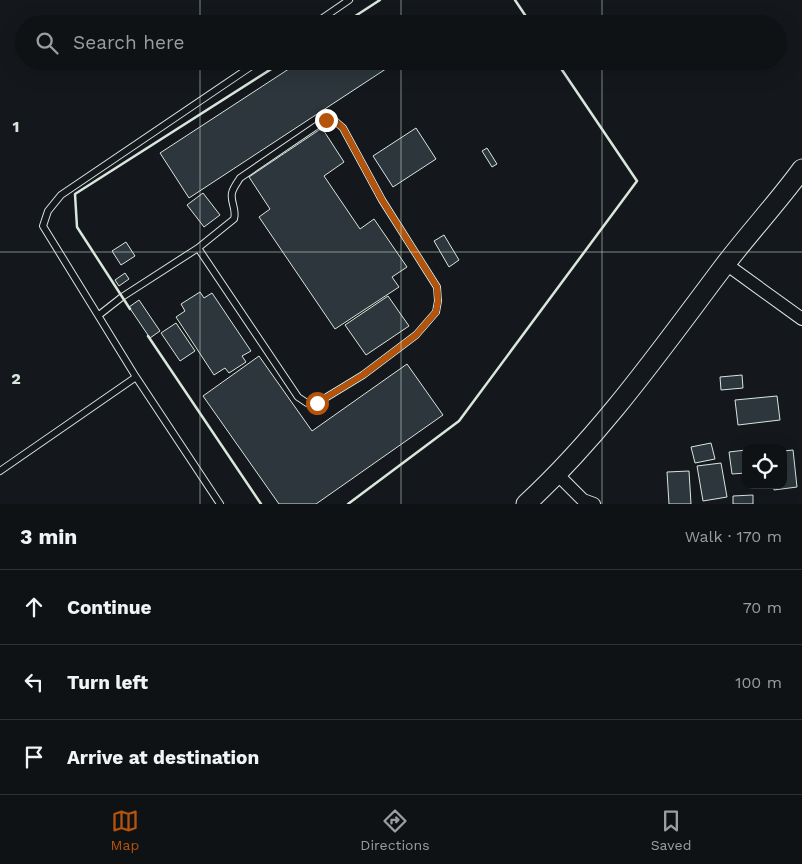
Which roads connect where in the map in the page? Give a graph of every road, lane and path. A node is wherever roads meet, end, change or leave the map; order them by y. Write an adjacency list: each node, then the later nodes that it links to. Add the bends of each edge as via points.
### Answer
1 (349, 0): 2 (lane)
2 (327, 15)
3 (246, 70): 7 (lane, via 61,195 48,212 43,226)
4 (801, 171): 6 (street)
5 (198, 248): 5 (lane, via 234,218 236,212 231,195 240,178 326,120 335,121 343,128 382,200 437,287 436,312 416,335 363,375 317,403 307,403 298,397); 7 (lane)
6 (726, 264): 8 (street); 11 (street, via 647,369)
7 (99, 315): 9 (lane)
8 (802, 319)
9 (136, 378): 10 (lane); 12 (lane)
10 (0, 471)
11 (558, 475): 13 (street); 14 (street, via 583,500)
12 (220, 504)
13 (526, 504)
14 (594, 504)

